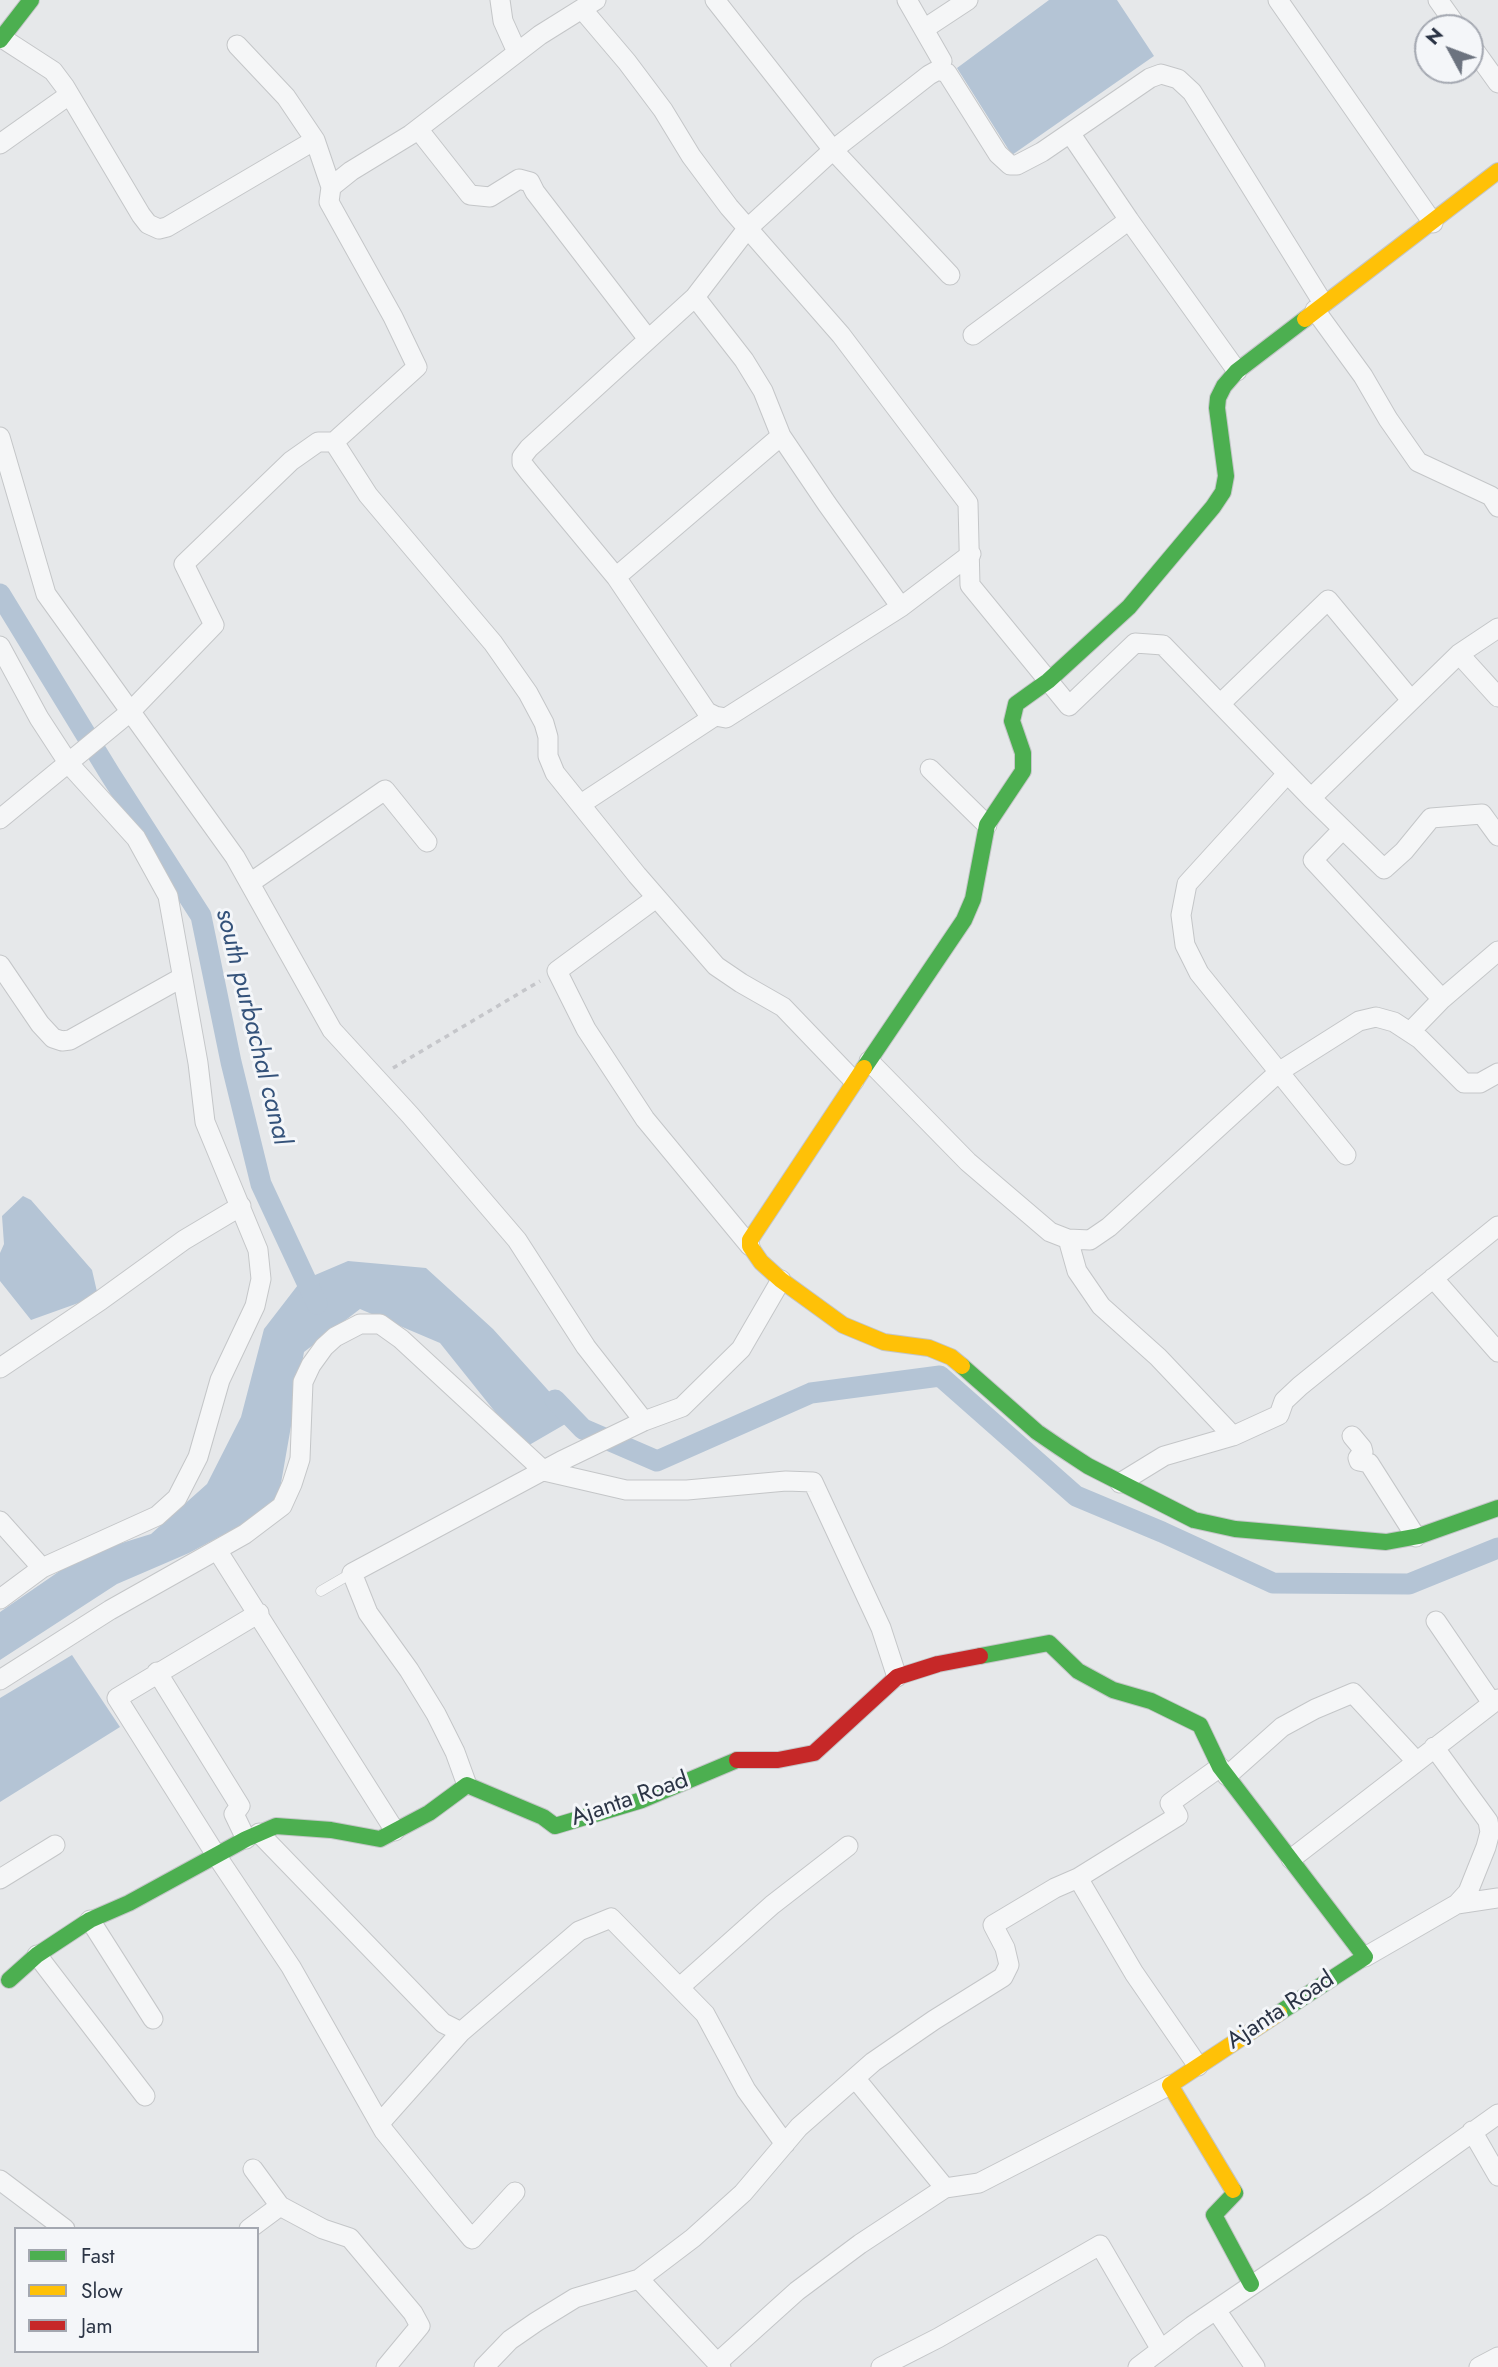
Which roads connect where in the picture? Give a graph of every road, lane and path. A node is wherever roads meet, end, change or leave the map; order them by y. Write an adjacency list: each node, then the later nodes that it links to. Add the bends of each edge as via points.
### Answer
1 (31, 0): 9 (street)
2 (500, 0): 11 (street, via 503,21)
3 (715, 0): 20 (street)
4 (906, 0): 8 (street)
5 (968, 0): 8 (street)
6 (1278, 0): 24 (street)
7 (589, 4): 11 (street); 25 (street, via 691,156)
8 (924, 29): 12 (street)
9 (1, 39): 15 (street, via 53,71)
10 (237, 45): 18 (street, via 286,97)
11 (517, 52): 16 (street)
12 (942, 61)
13 (1484, 64): 14 (street)
14 (1498, 83)
15 (69, 95): 18 (street, via 141,215 159,229); 19 (street)
16 (418, 129): 22 (street); 30 (street, via 470,195 490,197 519,178 530,182)
17 (1070, 133): 20 (street, via 1042,152 1010,165 998,154 947,73 938,70); 23 (street); 28 (street, via 1150,78 1161,74 1178,79 1192,92)
18 (314, 140): 22 (street)
19 (0, 144)
20 (833, 150): 25 (street); 26 (street)
21 (1498, 171): 24 (street)
22 (331, 187): 34 (street, via 329,202 417,367)
23 (1129, 220): 29 (street); 31 (street)
24 (1433, 223): 28 (street)
25 (747, 229): 27 (street); 36 (street, via 841,335 968,503)
26 (950, 275)
27 (695, 297): 30 (street); 32 (street, via 744,360)
28 (1319, 307): 31 (street); 35 (street, via 1418,462 1491,496)
29 (972, 335)
30 (649, 339): 37 (street, via 522,457 529,472)
31 (1237, 371): 42 (street, via 1218,398 1226,476 1223,492 1129,607)
32 (782, 436): 37 (street); 38 (street)
33 (0, 437): 46 (street, via 46,594)
34 (334, 442): 46 (street, via 318,442 291,461 184,564 214,625); 52 (street, via 368,495 494,643 528,692 544,723 555,773)
35 (1498, 507)
36 (971, 554): 38 (street); 42 (street, via 970,585)
37 (616, 577): 47 (street, via 707,712)
38 (901, 607): 47 (street, via 726,718)
39 (1498, 628): 41 (street)
40 (0, 646): 48 (street, via 39,718)
41 (1459, 654): 43 (street); 44 (street)
42 (1048, 681): 45 (street, via 1069,706 1135,643 1163,645); 54 (street, via 1016,704 1012,721 1023,752 1023,771)
43 (1498, 697)
44 (1411, 700): 45 (street, via 1328,600); 51 (street)
45 (1220, 704): 50 (street)
46 (125, 716): 48 (street); 58 (street, via 235,857)
47 (715, 716): 52 (street)
48 (74, 760): 53 (street); 63 (street, via 136,838 168,896)
49 (930, 769): 54 (street)
50 (1287, 774): 51 (street); 67 (street, via 1187,884 1181,915 1185,946 1199,973)
51 (1311, 798): 55 (street)
52 (581, 804): 59 (street)
53 (0, 819)
54 (987, 825): 66 (street, via 973,899 964,920)
55 (1343, 830): 56 (street, via 1384,869 1431,818 1482,814); 64 (street, via 1313,860)
56 (1498, 836)
57 (427, 842): 58 (street, via 385,790)
58 (250, 883): 69 (street, via 332,1030)
59 (656, 898): 62 (street); 70 (street, via 716,966 783,1007)
60 (1498, 951): 64 (street)
61 (0, 965): 63 (street, via 40,1024 62,1041)
62 (557, 971): 69 (path); 75 (street, via 586,1029 645,1119)
63 (181, 978): 72 (street, via 205,1122)
64 (1442, 999): 65 (street)
65 (1410, 1032): 67 (street, via 1376,1017 1359,1021); 68 (street, via 1464,1083 1480,1083)
66 (869, 1061): 70 (street); 74 (street, via 983,1175 1050,1232)
67 (1280, 1071): 71 (street); 74 (street, via 1109,1227 1090,1240)
68 (1498, 1073)
69 (376, 1078): 80 (street, via 517,1240 586,1347)
70 (854, 1081): 75 (street)
71 (1346, 1155)
72 (241, 1206): 79 (street, via 184,1240); 89 (street, via 258,1250 261,1279 255,1306 220,1380 198,1457 177,1498 157,1516)
73 (1498, 1226): 76 (street)
74 (1068, 1239): 81 (street, via 1077,1271 1101,1306 1158,1357)
75 (750, 1246): 77 (street)
76 (1433, 1278): 78 (street); 81 (street, via 1300,1386 1284,1401 1279,1415)
77 (781, 1280): 80 (street, via 741,1349 682,1407); 84 (street, via 868,1337 929,1348 951,1357 1037,1432)
78 (1498, 1352)
79 (0, 1368)
80 (644, 1421): 83 (street)
81 (1233, 1436): 84 (street, via 1164,1456)
82 (1352, 1436): 87 (street, via 1362,1448 1359,1461 1368,1463)
83 (553, 1466): 88 (street, via 401,1339 380,1324 360,1325 324,1347 303,1382 300,1459 282,1506); 90 (street); 96 (street, via 626,1490 813,1482 881,1628)
84 (1121, 1483): 87 (street, via 1195,1520 1235,1530 1386,1542)
85 (1498, 1508): 87 (street)
86 (0, 1521): 89 (street)
87 (1416, 1537)
88 (217, 1550): 93 (street); 97 (street, via 110,1610)
89 (42, 1568): 92 (street)
90 (352, 1573): 91 (lane); 102 (street, via 368,1613 436,1714)
91 (321, 1591)
92 (0, 1599)
93 (259, 1613): 95 (street); 103 (street)
94 (1436, 1621): 98 (street)
95 (157, 1672): 104 (street, via 240,1806 234,1814); 107 (street, via 117,1698)
96 (897, 1677): 101 (street, Ajanta Road, via 938,1664 1049,1643 1078,1671 1103,1685 1151,1701 1200,1725); 102 (street, Ajanta Road, via 814,1753 778,1760 736,1760 642,1800 555,1826 543,1816)
97 (0, 1680)
98 (1495, 1701): 99 (street)
99 (1434, 1747): 100 (street); 112 (street, Ajanta Road, via 1488,1821 1490,1832 1468,1892)
100 (1416, 1761): 101 (street, via 1353,1693 1282,1727); 108 (street)
101 (1224, 1772): 108 (street, Ajanta Road); 109 (street, via 1170,1802 1178,1816)
102 (467, 1785): 103 (street)
103 (395, 1831): 104 (street, via 380,1839 276,1826)
104 (252, 1836): 107 (street); 119 (street, via 443,2023)
105 (55, 1845): 110 (street)
106 (848, 1846): 117 (street, via 772,1905)
107 (216, 1855): 113 (street); 125 (street, via 291,1967)
108 (1291, 1859): 115 (street, Ajanta Road)
109 (1078, 1878): 120 (street, via 1134,1973); 121 (street, via 993,1925 1009,1965 1003,1977 933,2020)
110 (0, 1879)
111 (1498, 1898): 112 (street)
112 (1457, 1904): 115 (street, Ajanta Road)
113 (90, 1920): 114 (street); 118 (street)
114 (37, 1955): 116 (street); 123 (street)
115 (1365, 1957): 120 (street, Ajanta Road)
116 (3, 1981)
117 (680, 1987): 119 (street, via 611,1918 579,1931); 127 (street, via 705,2014 746,2090)
118 (153, 2019)
119 (461, 2032): 125 (street)
120 (1198, 2066): 122 (street, Ajanta Road)
121 (855, 2078): 127 (street); 131 (street)
122 (1170, 2085): 131 (street, via 979,2183); 137 (street, via 1235,2193 1214,2215)
123 (145, 2096)
124 (1498, 2114): 126 (street)
125 (380, 2123): 132 (street, via 472,2239)
126 (1472, 2131): 129 (street); 137 (street, via 1376,2202)
127 (785, 2144): 136 (street, via 743,2193)
128 (253, 2169): 133 (street)
129 (1498, 2176)
130 (0, 2180): 134 (street)
131 (945, 2188): 141 (street, via 797,2291)
132 (515, 2192)
133 (280, 2206): 135 (street); 142 (street, via 350,2238 413,2313 420,2326)
134 (62, 2227)
135 (252, 2227)
136 (639, 2279): 141 (street); 143 (street, via 575,2298 510,2340)
137 (1251, 2284): 138 (street)
138 (1216, 2310): 139 (street); 146 (street)
139 (1160, 2348): 144 (street, via 1100,2245); 145 (street)
140 (1498, 2357): 147 (street)
141 (719, 2365)
142 (386, 2367)
143 (484, 2367)
144 (881, 2367)
145 (1138, 2367)
146 (1255, 2367)
147 (1479, 2367)

